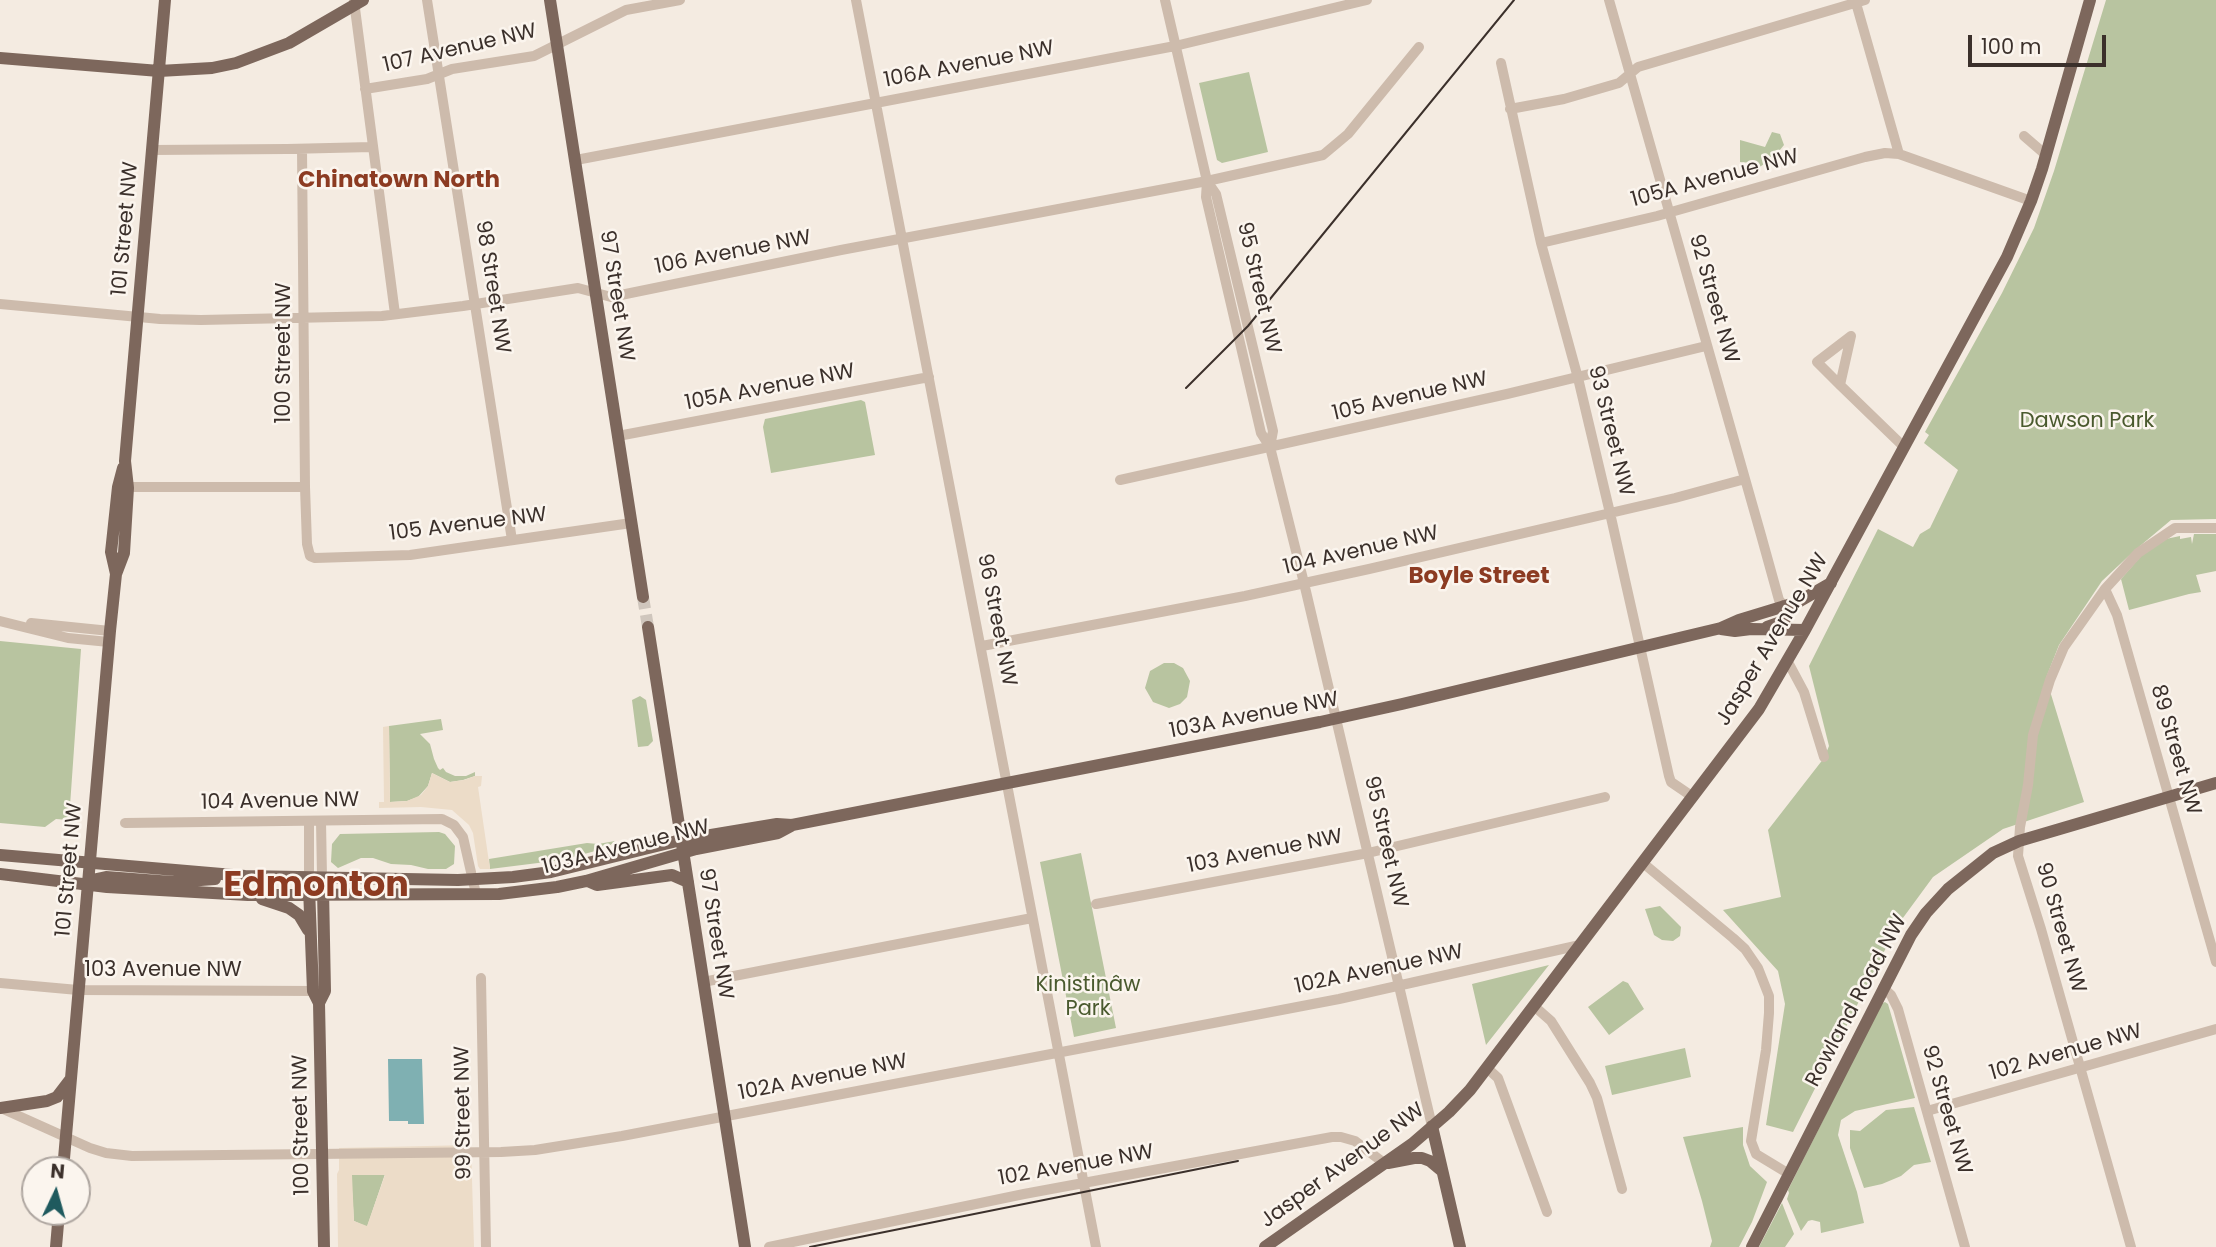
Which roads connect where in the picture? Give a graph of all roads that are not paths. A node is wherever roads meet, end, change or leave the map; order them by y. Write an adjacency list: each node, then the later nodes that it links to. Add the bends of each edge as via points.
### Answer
1 (165, 0): 17 (main road, 101 Street NW)
2 (427, 0): 19 (street, 98 Street NW)
3 (550, 0): 12 (main road, 97 Street NW)
4 (680, 0): 12 (street, 107 Avenue NW, via 626,10)
5 (856, 0): 21 (street, 96 Street NW)
6 (1165, 0): 13 (street, 95 Street NW)
7 (1367, 0): 13 (street, 106A Avenue NW)
8 (1609, 0): 18 (street, 92 Street NW)
9 (2090, 0): 28 (main road, Jasper Avenue NW)
10 (1860, 1): 18 (street); 27 (street)
11 (357, 2): 17 (main road, via 312,31 263,54 212,68); 20 (street)
12 (557, 45): 19 (street, 107 Avenue NW, via 534,56); 29 (main road, 97 Street NW)
13 (1175, 46): 21 (street, 106A Avenue NW); 30 (street, 95 Street NW)
14 (1419, 47): 30 (street, 106 Avenue NW, via 1348,134 1323,155)
15 (0, 58): 17 (main road)
16 (1501, 63): 22 (street, 93 Street NW)
17 (159, 72): 26 (main road, 101 Street NW)
18 (1630, 73): 22 (street, via 1619,83 1579,95); 32 (street, 92 Street NW)
19 (439, 75): 20 (street, 107 Avenue NW); 37 (street, 98 Street NW)
20 (365, 89): 24 (street)
21 (876, 103): 29 (street, 106A Avenue NW); 33 (street, 96 Street NW)
22 (1510, 108): 34 (street, 93 Street NW)
23 (2024, 136): 28 (street)
24 (372, 146): 25 (street); 38 (street)
25 (302, 149): 26 (street); 40 (street, 100 Street NW)
26 (152, 150): 39 (main road, 101 Street NW)
27 (1899, 154): 31 (street); 32 (street, 105A Avenue NW, via 1865,157)
28 (2046, 155): 31 (main road, Jasper Avenue NW)
29 (576, 160): 35 (main road, 97 Street NW)
30 (1208, 181): 33 (street, 106 Avenue NW); 46 (street, 95 Street NW, via 1206,197 1246,372 1261,433)
31 (2031, 201): 47 (main road, Jasper Avenue NW, via 2007,257)
32 (1669, 213): 34 (street, 105A Avenue NW); 41 (street, 92 Street NW)
33 (901, 239): 35 (street, 106 Avenue NW, via 611,297); 42 (street, 96 Street NW)
34 (1541, 243): 43 (street, 93 Street NW)
35 (596, 292): 37 (street, 106 Avenue NW, via 579,288); 45 (main road, 97 Street NW)
36 (0, 304): 39 (street, 106 Avenue NW)
37 (475, 304): 38 (street, 106 Avenue NW); 55 (street, 98 Street NW)
38 (395, 314): 40 (street, 106 Avenue NW)
39 (137, 317): 40 (street, 106 Avenue NW); 50 (main road, 101 Street NW)
40 (304, 318): 51 (street, 100 Street NW)
41 (1706, 346): 43 (street, 105 Avenue NW); 49 (street, 92 Street NW)
42 (929, 377): 45 (street, 105A Avenue NW); 68 (street, 96 Street NW)
43 (1578, 378): 46 (street, 105 Avenue NW); 52 (street, 93 Street NW)
44 (1840, 385): 44 (street, via 1844,364 1851,336 1817,362); 47 (street)
45 (618, 436): 53 (main road, 97 Street NW)
46 (1270, 447): 48 (street, 105 Avenue NW); 57 (street, 95 Street NW)
47 (1904, 447): 58 (main road, Jasper Avenue NW)
48 (1121, 480)
49 (1745, 480): 52 (street, 104 Avenue NW); 61 (street, 92 Street NW)
50 (123, 487): 51 (street); 67 (main road, 101 Street NW, via 111,552 116,574)
51 (305, 487): 56 (street, 100 Street NW)
52 (1611, 513): 57 (street, 104 Avenue NW); 69 (street, 93 Street NW)
53 (631, 523): 55 (street, 105 Avenue NW); 60 (main road, 97 Street NW)
54 (2216, 528): 59 (street, 90 Street NW, via 2175,528 2138,553)
55 (512, 540): 56 (street, 105 Avenue NW, via 410,555)
56 (310, 556)
57 (1304, 583): 68 (street, 104 Avenue NW); 71 (street, 95 Street NW)
58 (1831, 583): 61 (main road, 103A Avenue NW); 66 (main road, Jasper Avenue NW)
59 (2105, 589): 77 (street, 89 Street NW, via 2117,615); 81 (street, 90 Street NW, via 2064,646 2050,680 2033,735)
60 (643, 597)
61 (1784, 606): 64 (main road, 103A Avenue NW); 65 (main road, via 1784,621)
62 (0, 619): 67 (street)
63 (648, 627): 82 (main road, 97 Street NW)
64 (1721, 628): 65 (main road, 103A Avenue NW); 69 (main road, 103A Avenue NW)
65 (1763, 630): 66 (main road, 103A Avenue NW)
66 (1805, 631): 70 (main road, Jasper Avenue NW)
67 (110, 637): 86 (main road, 101 Street NW)
68 (982, 646): 73 (street, 96 Street NW)
69 (1640, 647): 71 (main road, 103A Avenue NW); 76 (street, 93 Street NW, via 1671,782)
70 (1788, 662): 72 (street, via 1804,692); 76 (main road, Jasper Avenue NW)
71 (1336, 719): 73 (main road, 103A Avenue NW); 83 (street, 95 Street NW)
72 (1824, 757)
73 (1007, 783): 82 (main road, 103A Avenue NW, via 792,825 777,824); 99 (street, 96 Street NW)
74 (2216, 783): 77 (main road, Rowland Road NW)
75 (1605, 797): 83 (street, 103 Avenue NW)
76 (1693, 797): 85 (main road, Jasper Avenue NW)
77 (2168, 797): 81 (main road, Rowland Road NW); 102 (street, 89 Street NW)
78 (309, 821): 79 (street, 104 Avenue NW); 80 (street, 104 Avenue NW); 89 (street, 100 Street NW)
79 (321, 821): 89 (street, 100 Street NW); 90 (street, 104 Avenue NW, via 448,821 461,832)
80 (125, 823)
81 (2019, 841): 107 (main road, Rowland Road NW, via 1993,853 1948,889 1911,935); 114 (street, 90 Street NW, via 2018,856)
82 (682, 846): 90 (main road, 103A Avenue NW, via 551,872); 91 (main road, 103A Avenue NW); 92 (main road, 97 Street NW)
83 (1368, 853): 98 (street, 103 Avenue NW); 106 (street, 95 Street NW)
84 (0, 855): 86 (main road)
85 (1643, 863): 101 (main road, Jasper Avenue NW); 126 (street, via 1732,938 1758,968 1769,996 1769,1013 1751,1141 1756,1154)
86 (91, 864): 88 (main road, 103A Avenue NW); 93 (main road, 101 Street NW)
87 (0, 874): 93 (main road)
88 (231, 875): 89 (main road, 103A Avenue NW); 93 (main road, via 172,882 106,877)
89 (316, 877): 90 (main road, 103A Avenue NW); 96 (main road, 100 Street NW); 97 (main road, 100 Street NW)
90 (472, 880): 94 (street)
91 (586, 881): 92 (main road, via 597,886 672,874); 94 (main road, 103A Avenue NW, via 523,892)
92 (688, 882): 104 (main road, 97 Street NW)
93 (89, 885): 95 (main road, 103A Avenue NW); 108 (main road, 101 Street NW)
94 (476, 894): 97 (main road, 103A Avenue NW)
95 (248, 895): 96 (main road, 103A Avenue NW); 100 (main road, via 289,908 305,922)
96 (309, 895): 97 (main road, 103A Avenue NW); 100 (main road, 100 Street NW)
97 (323, 895): 109 (main road, 100 Street NW)
98 (1096, 904)
99 (1032, 918): 104 (street); 112 (street, 96 Street NW)
100 (310, 934): 109 (main road, 100 Street NW)
101 (1580, 945): 106 (street, 102A Avenue NW); 110 (main road, Jasper Avenue NW)
102 (2216, 962)
103 (481, 978): 121 (street, 99 Street NW)
104 (703, 982): 118 (main road, 97 Street NW)
105 (0, 983): 108 (street, 103 Avenue NW)
106 (1400, 987): 112 (street, 102A Avenue NW); 119 (street, 95 Street NW)
107 (1883, 988): 117 (street, 92 Street NW, via 1898,1009); 126 (main road, Rowland Road NW)
108 (78, 990): 109 (street, 103 Avenue NW); 115 (main road, 101 Street NW)
109 (319, 995): 122 (main road, 100 Street NW)
110 (1534, 1006): 113 (main road, Jasper Avenue NW); 128 (street, via 1551,1021 1590,1083)
111 (2216, 1029): 114 (street, 102 Avenue NW)
112 (1059, 1052): 118 (street, 102A Avenue NW); 127 (street, 96 Street NW)
113 (1487, 1068): 119 (main road, Jasper Avenue NW); 129 (street, via 1498,1078)
114 (2080, 1069): 117 (street, 102 Avenue NW); 141 (street, 90 Street NW)
115 (71, 1080): 116 (main road, via 57,1097 47,1101); 120 (main road, 101 Street NW)
116 (0, 1108): 120 (street)
117 (1927, 1111): 140 (street, 92 Street NW)
118 (724, 1117): 121 (street, 102A Avenue NW, via 550,1148); 134 (main road, 97 Street NW)
119 (1432, 1126): 124 (main road, Jasper Avenue NW); 125 (main road, 95 Street NW)
120 (66, 1138): 122 (street, 102A Avenue NW, via 99,1151 132,1156); 123 (main road, 101 Street NW)
121 (485, 1152): 122 (street, 102A Avenue NW); 133 (street, 99 Street NW)
122 (322, 1155): 132 (main road, 100 Street NW)
123 (64, 1156)
124 (1384, 1163): 125 (main road, via 1422,1158); 127 (street, 102 Avenue NW, via 1355,1141 1332,1137); 137 (main road, Jasper Avenue NW)
125 (1443, 1171): 138 (main road, 95 Street NW)
126 (1789, 1174): 139 (main road, Rowland Road NW)
127 (1084, 1183): 135 (street, 102 Avenue NW); 136 (street, 96 Street NW)
128 (1622, 1189)
129 (1547, 1212)
130 (57, 1226): 131 (main road)
131 (55, 1247)
132 (324, 1247)
133 (486, 1247)
134 (745, 1247)
135 (769, 1247)
136 (1096, 1247)
137 (1265, 1247)
138 (1460, 1247)
139 (1752, 1247)
140 (1965, 1247)
141 (2131, 1247)

